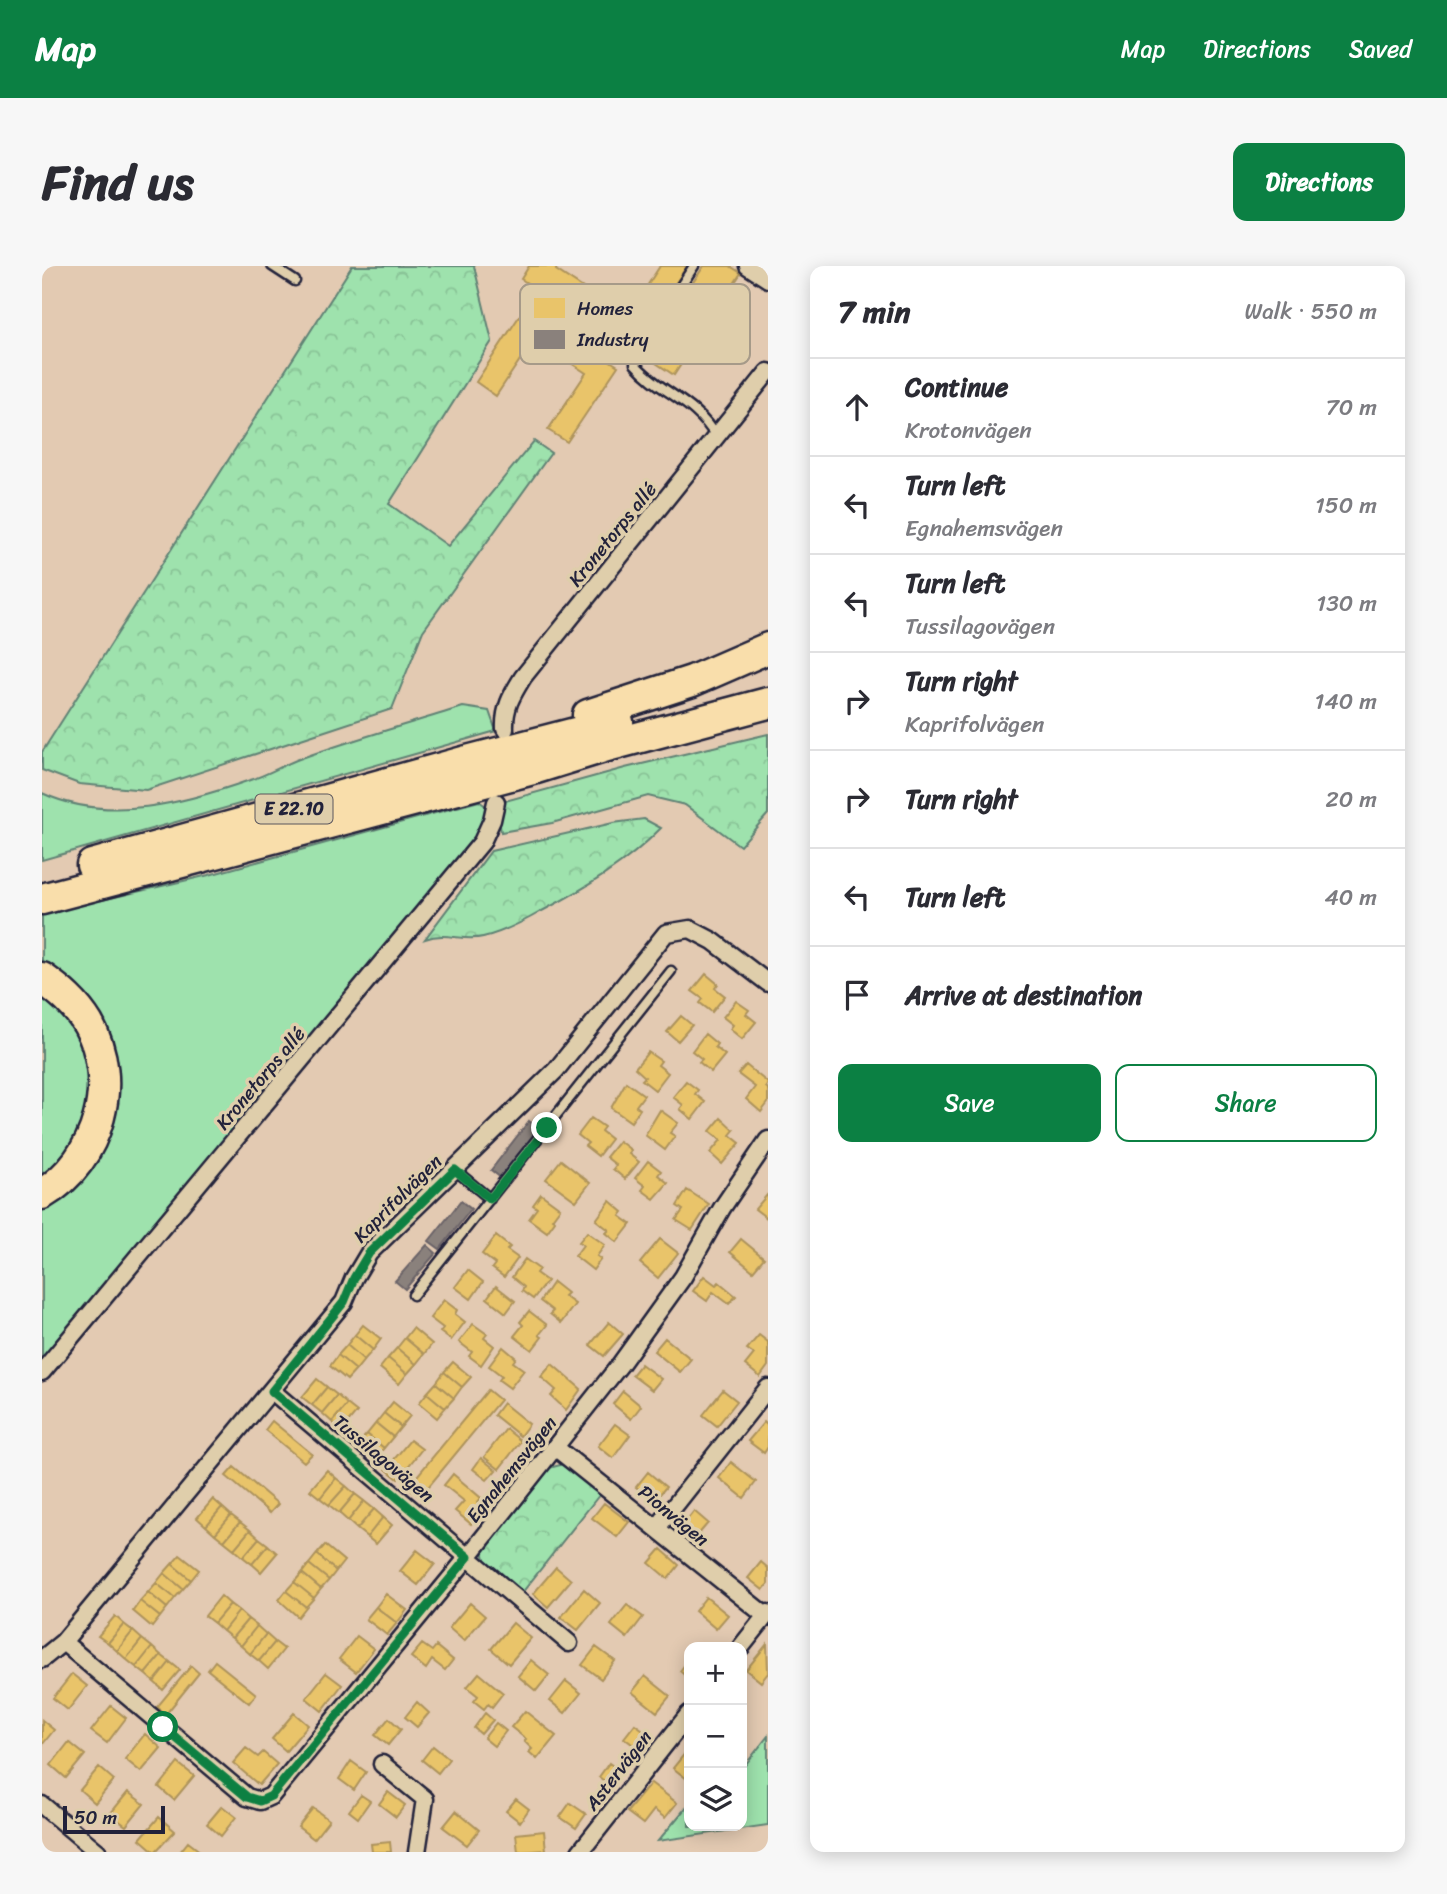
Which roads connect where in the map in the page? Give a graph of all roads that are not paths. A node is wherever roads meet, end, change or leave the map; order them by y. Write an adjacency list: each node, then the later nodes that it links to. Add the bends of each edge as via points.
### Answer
1 (272, 266): 5 (lane)
2 (694, 266): 6 (lane)
3 (748, 266): 4 (street)
4 (768, 279)
5 (295, 281)
6 (682, 284)
7 (635, 364): 9 (lane, via 708,422)
8 (768, 372): 9 (street, Kronetorps allé)
9 (716, 438): 14 (street, Kronetorps allé, via 523,677 507,706)
10 (768, 648): 15 (highway, via 692,681 519,738)
11 (768, 684): 15 (highway, E 22.10)
12 (768, 703): 16 (highway, E 22.10)
13 (768, 719): 16 (highway, via 631,752)
14 (505, 729)
15 (467, 761): 18 (highway, E 22.10)
16 (533, 769): 19 (highway, E 22.10)
17 (496, 802): 28 (street, Kronetorps allé, via 482,842)
18 (42, 880)
19 (42, 899)
20 (671, 971): 26 (lane)
21 (42, 978): 25 (highway, via 74,1005 87,1023 104,1073 103,1099 87,1149 69,1173)
22 (768, 983): 24 (street, Kaprifolvägen, via 690,929 666,933 556,1070)
23 (768, 1140): 31 (street, Egnahemsvägen, via 722,1208 683,1278)
24 (455, 1170): 26 (lane); 30 (street, Kaprifolvägen, via 369,1253 344,1302)
25 (42, 1194)
26 (490, 1199): 27 (lane)
27 (413, 1295)
28 (42, 1372)
29 (768, 1388): 32 (street)
30 (272, 1391): 33 (street, Tussilagovägen); 35 (street, Kaprifolvägen)
31 (556, 1448): 32 (street, Pionvägen); 33 (street, Egnahemsvägen)
32 (657, 1528): 34 (street, Pionvägen)
33 (468, 1557): 35 (street, Egnahemsvägen, via 282,1786 260,1801 247,1797); 37 (street, Tussilagovägen)
34 (767, 1614): 36 (street)
35 (63, 1642): 38 (street, Kaprifolvägen)
36 (745, 1642)
37 (569, 1643)
38 (42, 1659)
39 (684, 1720): 44 (street, Astervägen)
40 (382, 1764): 43 (street, via 425,1799)
41 (42, 1805): 42 (street)
42 (98, 1852)
43 (416, 1852)
44 (580, 1852)

